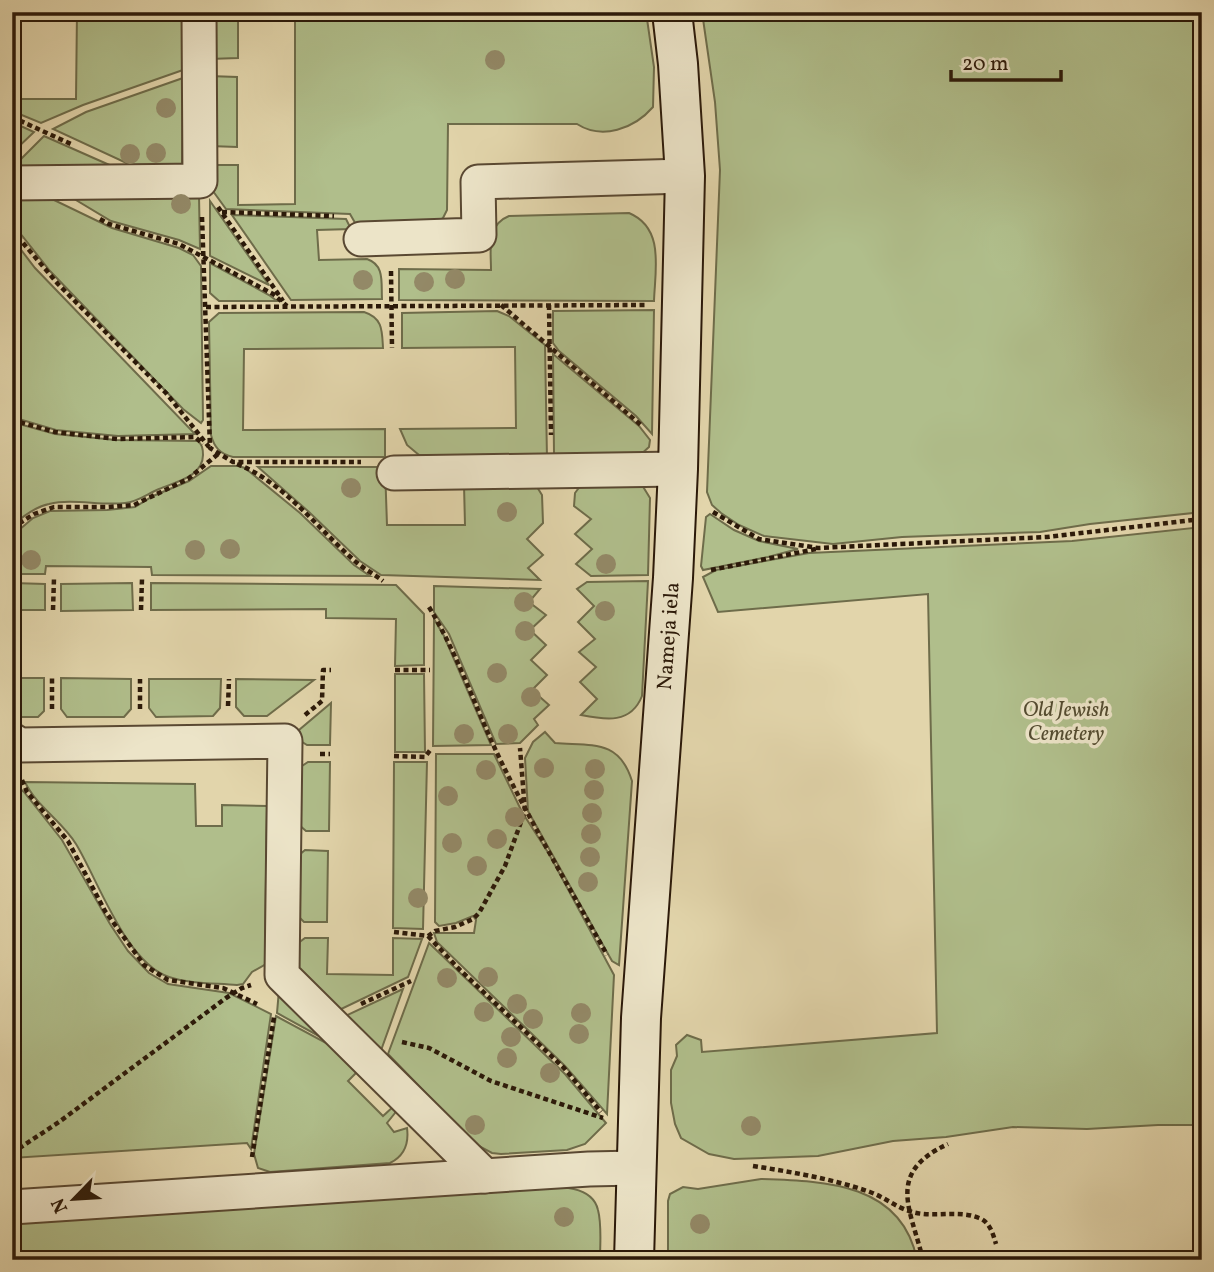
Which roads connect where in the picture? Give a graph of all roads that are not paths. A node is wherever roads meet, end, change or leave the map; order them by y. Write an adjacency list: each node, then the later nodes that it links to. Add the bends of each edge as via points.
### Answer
1 (199, 12): 4 (street, via 200,181)
2 (672, 12): 3 (street, Nameja iela)
3 (685, 176): 5 (street, via 478,182 479,235); 6 (street, Nameja iela)
4 (12, 183)
5 (375, 239)
6 (678, 468): 7 (street); 9 (street, Nameja iela)
7 (394, 473)
8 (16, 742): 10 (street, via 285,741 282,975)
9 (635, 1168): 10 (street); 12 (street, Nameja iela)
10 (485, 1176): 11 (street)
11 (12, 1206)
12 (634, 1260)

